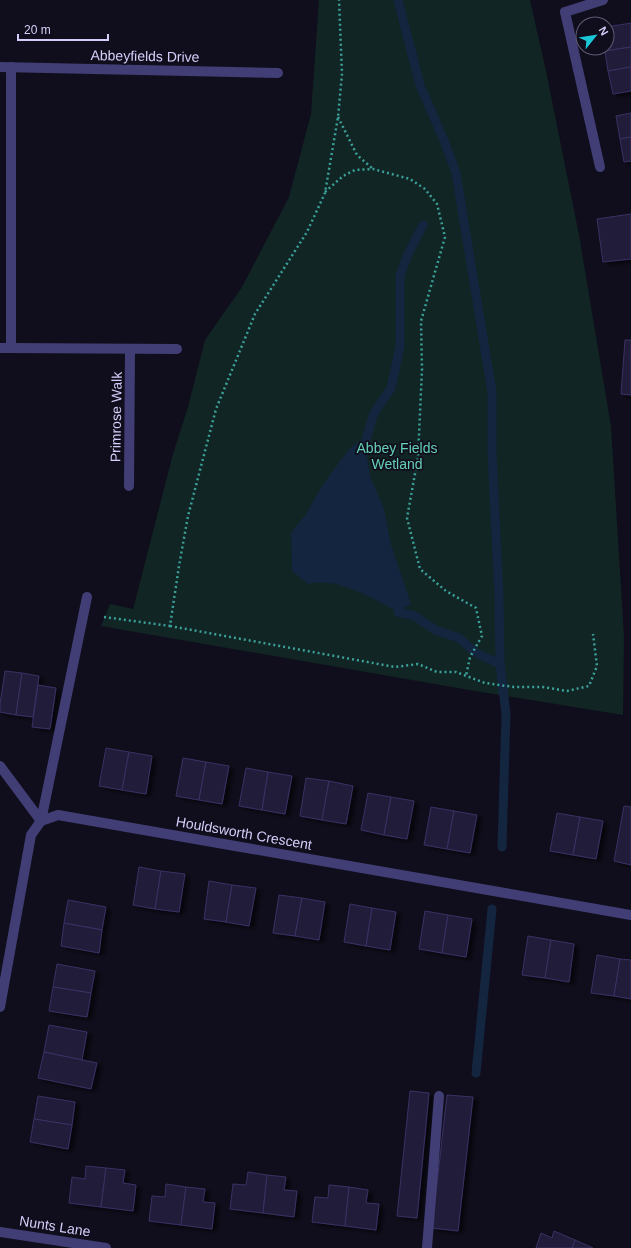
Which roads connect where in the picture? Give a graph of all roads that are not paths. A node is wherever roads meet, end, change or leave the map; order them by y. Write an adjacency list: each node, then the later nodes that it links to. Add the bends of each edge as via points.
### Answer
1 (603, 0): 5 (street, via 565,12)
2 (0, 67): 3 (street, Abbeyfields Drive)
3 (11, 67): 4 (street, Abbeyfields Drive); 7 (street)
4 (278, 73)
5 (600, 167)
6 (0, 348): 7 (street)
7 (11, 348): 8 (street)
8 (130, 349): 9 (street); 10 (street, Primrose Walk)
9 (177, 349)
10 (129, 486)
11 (87, 597): 13 (street)
12 (0, 766): 13 (street)
13 (41, 821): 14 (street, Houldsworth Crescent, via 58,815); 15 (street, via 32,835)
14 (631, 915)
15 (0, 1007)
16 (439, 1096): 19 (street)
17 (0, 1232): 18 (street, Nunts Lane)
18 (106, 1248)
19 (427, 1248)

